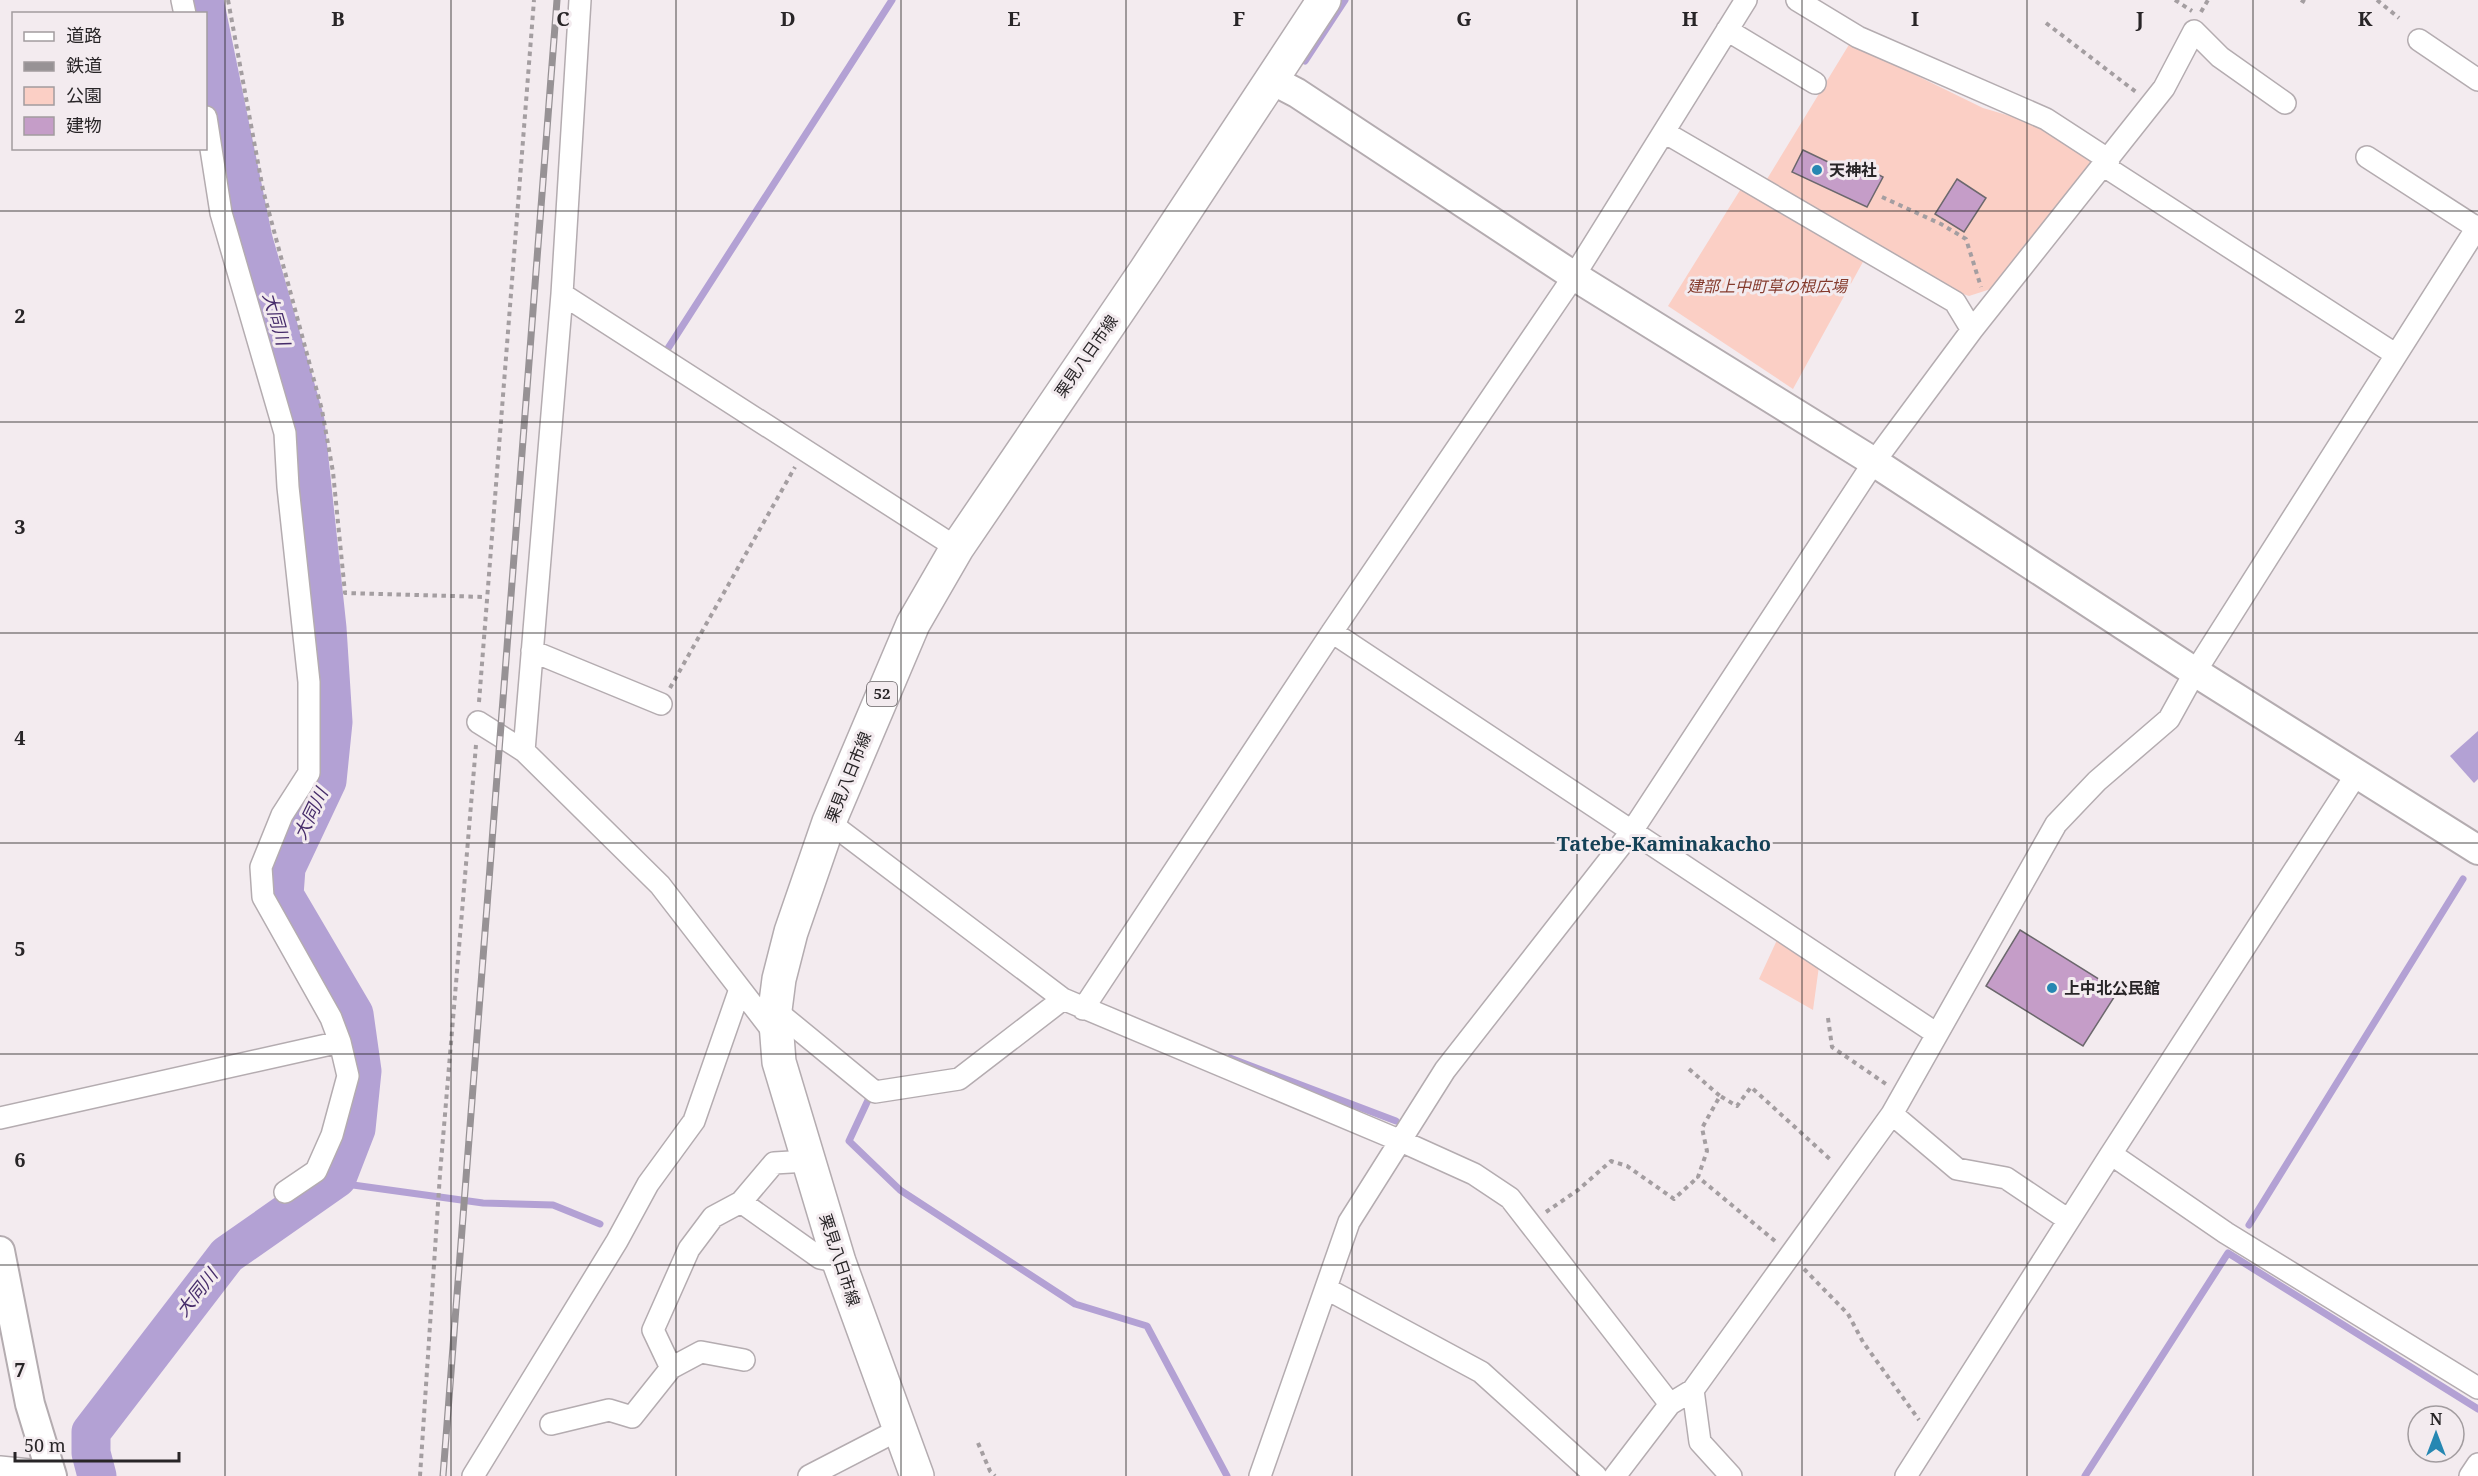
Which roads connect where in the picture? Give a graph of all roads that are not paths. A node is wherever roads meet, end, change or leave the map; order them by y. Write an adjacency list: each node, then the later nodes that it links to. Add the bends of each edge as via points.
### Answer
1 (580, 0): 17 (street)
2 (1324, 0): 7 (main road, 栗見八日市線 / 52)
3 (1746, 0): 5 (street)
4 (1797, 0): 14 (street, via 1858,37 2046,119)
5 (1727, 30): 9 (street); 12 (street)
6 (2419, 40): 8 (street)
7 (1272, 80): 16 (street); 21 (main road, 栗見八日市線 / 52)
8 (2478, 80)
9 (1815, 83)
10 (2285, 103): 14 (street, via 2220,57 2194,31 2164,88)
11 (207, 123): 37 (street, via 221,213 285,433 309,682 309,773 282,815 261,867 263,897 331,1018)
12 (1664, 132): 16 (street); 18 (street, via 1955,302)
13 (2367, 157): 15 (street)
14 (2106, 163): 18 (street); 19 (street)
15 (2477, 227): 19 (street)
16 (1574, 276): 20 (street); 22 (street)
17 (562, 294): 21 (street); 23 (street)
18 (1972, 330): 20 (street)
19 (2395, 354): 24 (street)
20 (1874, 462): 24 (street); 30 (street)
21 (957, 548): 29 (main road, 栗見八日市線 / 52, via 913,624)
22 (1332, 632): 30 (street); 34 (street)
23 (532, 651): 25 (street); 27 (street)
24 (2195, 672): 28 (street); 36 (street, via 2169,719 2097,781 2056,824)
25 (661, 704)
26 (478, 723): 27 (street)
27 (524, 751): 32 (street, via 660,885)
28 (2356, 775): 31 (street); 41 (street)
29 (829, 822): 33 (street); 35 (main road, 栗見八日市線 / 52, via 791,932 779,979)
30 (1632, 831): 36 (street); 40 (street, via 1445,1070)
31 (2478, 850)
32 (740, 989): 35 (street); 59 (street, via 694,1121 648,1184)
33 (1063, 999): 34 (street); 35 (street, via 958,1079 875,1092)
34 (1083, 1009): 40 (street)
35 (775, 1022): 42 (main road, 栗見八日市線 / 52, via 779,1062)
36 (1937, 1034): 38 (street)
37 (340, 1042): 39 (street); 43 (street, via 348,1076 332,1135 316,1171)
38 (1897, 1105): 45 (street, via 1957,1169 2006,1178); 52 (street)
39 (0, 1118)
40 (1401, 1141): 48 (street, via 1349,1222); 53 (street, via 1473,1174 1510,1198)
41 (2111, 1154): 45 (street); 51 (street, via 2226,1233)
42 (808, 1161): 44 (street, via 774,1163); 47 (main road, 栗見八日市線 / 52)
43 (285, 1192)
44 (741, 1202): 47 (street, via 820,1258); 50 (street, via 712,1216 689,1249 653,1330)
45 (2067, 1219): 66 (street)
46 (0, 1251): 58 (street, via 30,1404)
47 (839, 1262): 55 (main road, 栗見八日市線 / 52)
48 (1327, 1289): 62 (street); 63 (street, via 1481,1372)
49 (744, 1360): 50 (street, via 701,1352)
50 (671, 1368): 54 (street, via 632,1417 609,1410)
51 (2478, 1388)
52 (1693, 1390): 53 (street); 65 (street, via 1700,1443)
53 (1670, 1404): 64 (street)
54 (551, 1424)
55 (900, 1429): 60 (street); 61 (main road, 栗見八日市線 / 52)
56 (2478, 1464): 67 (street)
57 (0, 1467): 58 (street)
58 (51, 1474)
59 (473, 1476)
60 (808, 1476)
61 (917, 1476)
62 (1260, 1476)
63 (1596, 1476)
64 (1615, 1476)
65 (1731, 1476)
66 (1906, 1476)
67 (2470, 1476)

